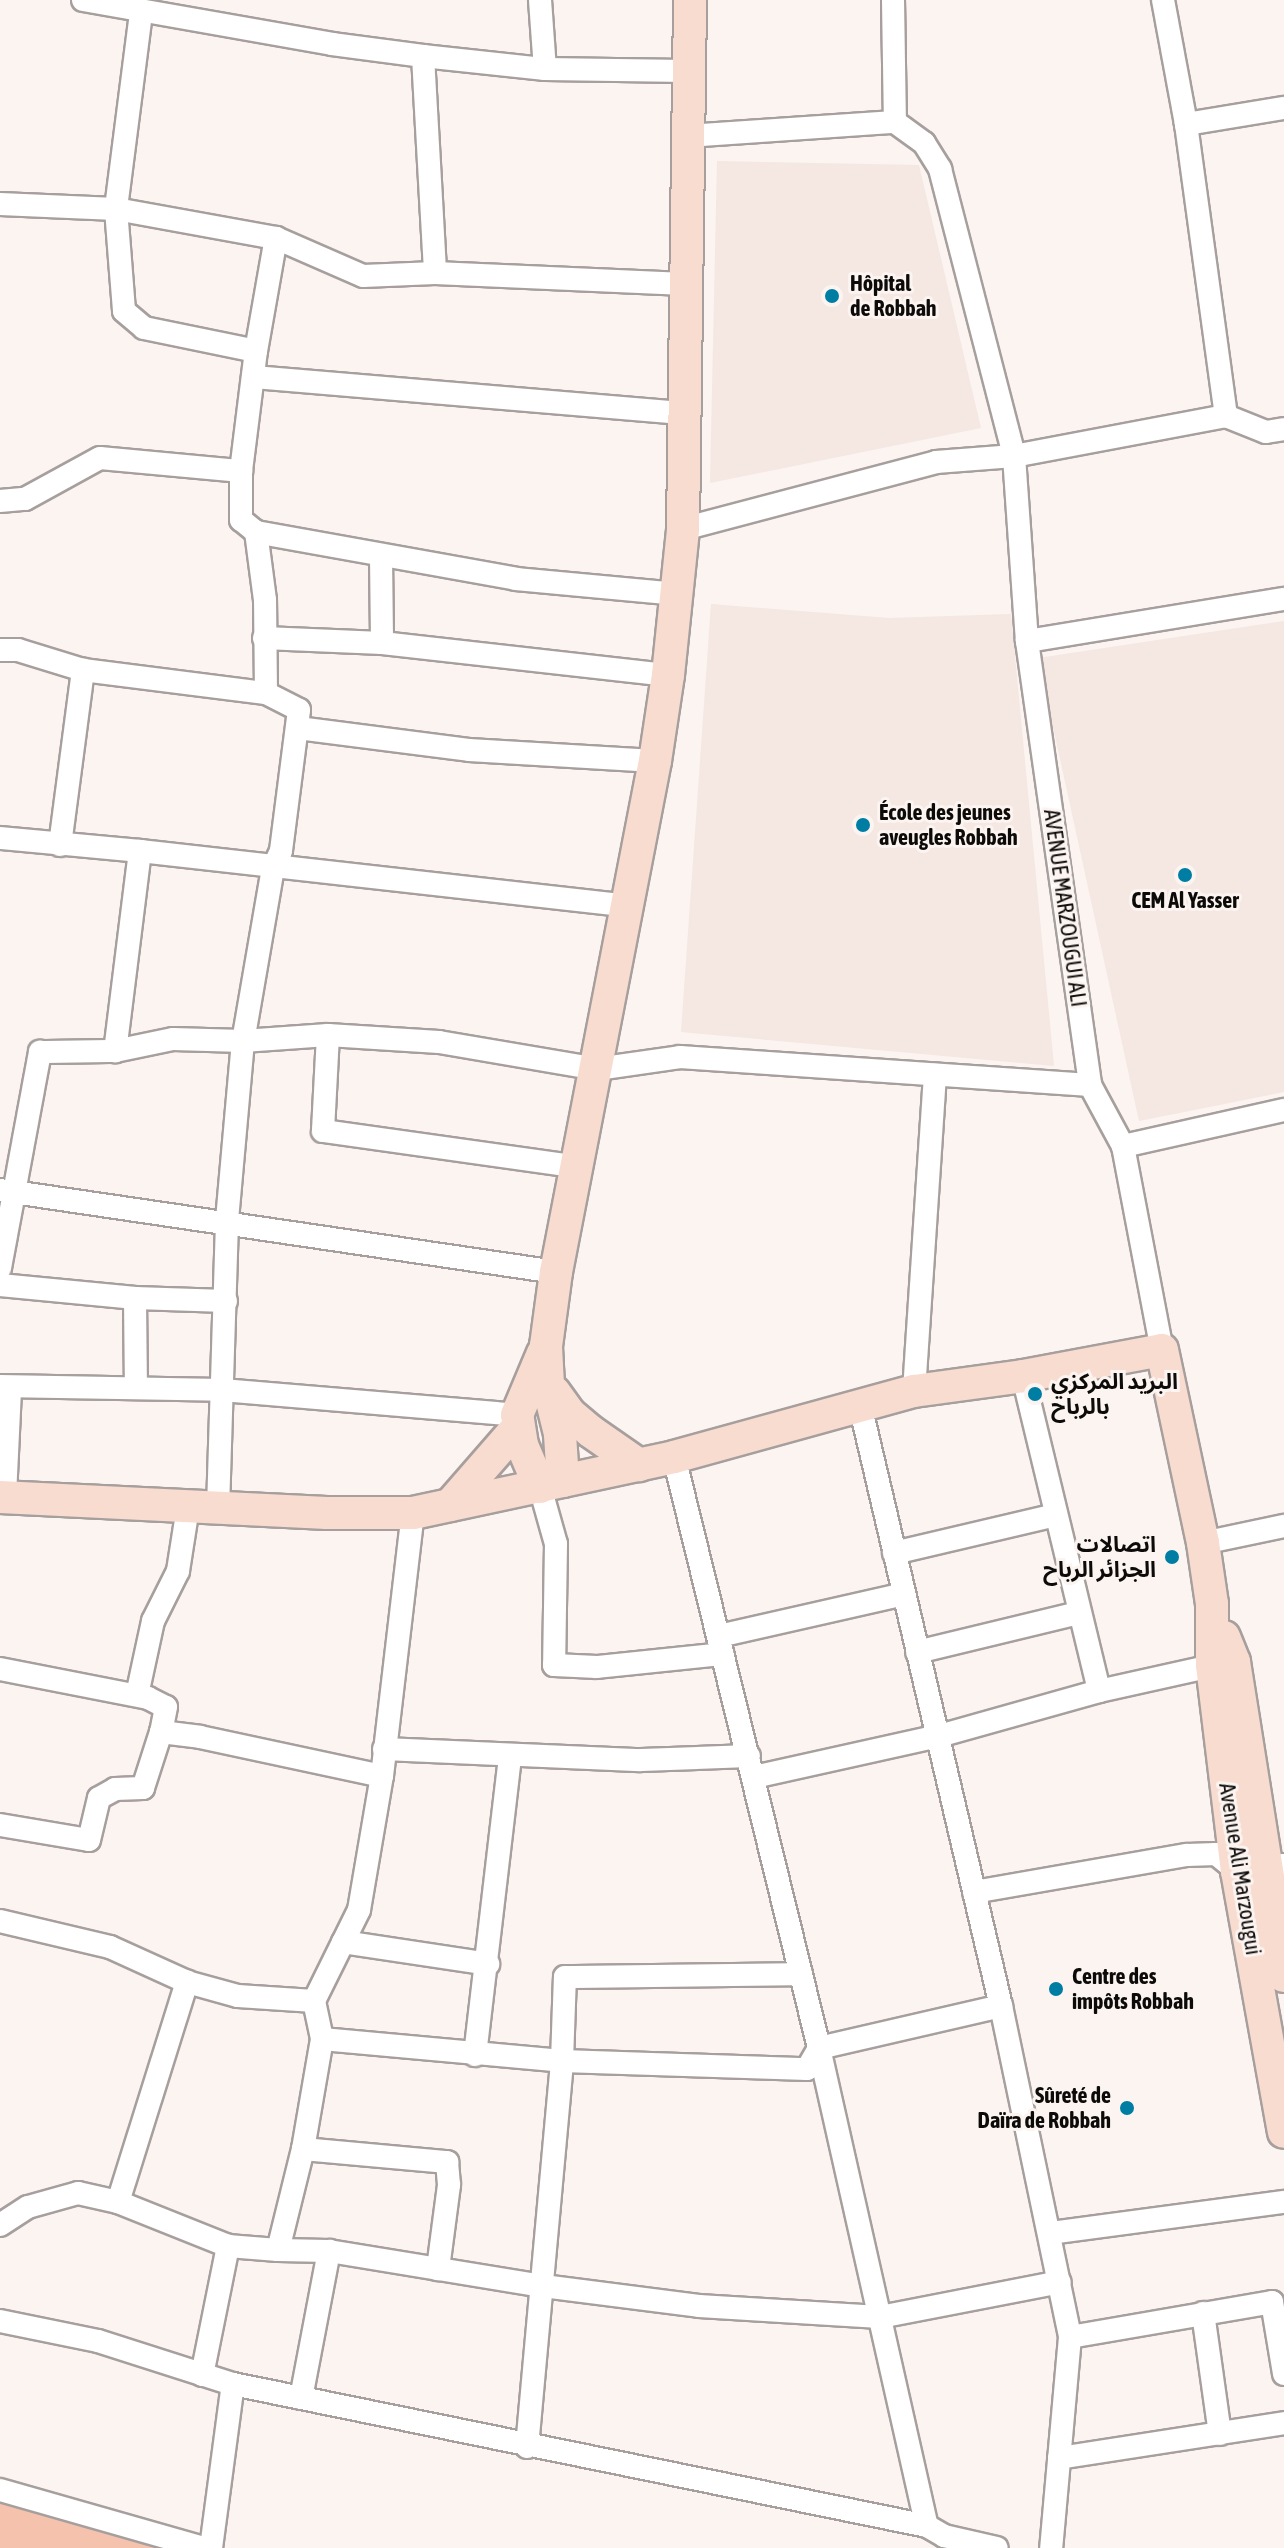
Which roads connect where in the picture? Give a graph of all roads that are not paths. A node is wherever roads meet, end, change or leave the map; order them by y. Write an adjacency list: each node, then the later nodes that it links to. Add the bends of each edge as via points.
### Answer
1 (83, 0): 6 (street)
2 (540, 0): 8 (street)
3 (690, 0): 9 (main road)
4 (893, 0): 11 (street)
5 (1163, 0): 12 (street)
6 (141, 13): 7 (street); 15 (street)
7 (423, 56): 8 (street); 17 (street)
8 (545, 69): 9 (street)
9 (687, 71): 13 (main road)
10 (1284, 108): 12 (street)
11 (895, 122): 13 (street); 24 (street, AVENUE MARZOUGUI ALI, via 924,143 940,169)
12 (1186, 124): 22 (street)
13 (687, 136): 18 (main road)
14 (0, 204): 15 (street)
15 (116, 209): 16 (street); 19 (street, via 124,311 144,328)
16 (276, 238): 17 (street, via 363,276); 19 (street)
17 (435, 273): 18 (street)
18 (685, 284): 21 (main road)
19 (256, 351): 20 (street)
20 (253, 377): 21 (street); 25 (street)
21 (686, 413): 27 (main road)
22 (1226, 416): 23 (street, via 1266,432); 24 (street)
23 (1284, 429)
24 (1014, 456): 27 (street, via 936,462); 33 (street, AVENUE MARZOUGUI ALI)
25 (241, 471): 26 (street, via 100,458 25,499); 28 (street, via 241,520)
26 (0, 501)
27 (683, 529): 30 (main road)
28 (256, 532): 29 (street); 32 (street)
29 (381, 557): 30 (street, via 516,579); 34 (street)
30 (677, 594): 37 (main road)
31 (1284, 599): 33 (street)
32 (264, 638): 34 (street); 38 (street)
33 (1027, 641): 51 (street, AVENUE MARZOUGUI ALI)
34 (382, 643): 37 (street)
35 (0, 650): 36 (street, via 18,650)
36 (83, 670): 38 (street); 42 (street)
37 (668, 675): 40 (main road)
38 (266, 693): 39 (street, via 299,710)
39 (298, 728): 40 (street, via 469,750); 44 (street, via 281,851)
40 (655, 761): 45 (main road)
41 (0, 838): 42 (street)
42 (60, 845): 43 (street)
43 (140, 851): 44 (street); 48 (street)
44 (273, 868): 45 (street); 47 (street)
45 (627, 906): 49 (main road)
46 (328, 1035): 47 (street); 49 (street, via 439,1042); 54 (street, via 323,1131)
47 (243, 1041): 48 (street, via 173,1039); 56 (street)
48 (115, 1051): 55 (street, via 40,1052)
49 (597, 1069): 50 (street, via 680,1057); 54 (main road)
50 (935, 1075): 51 (street); 69 (street)
51 (1090, 1085): 53 (street, AVENUE MARZOUGUI ALI)
52 (1284, 1110): 53 (street)
53 (1123, 1146): 63 (street, AVENUE MARZOUGUI ALI)
54 (578, 1167): 58 (main road)
55 (8, 1192): 56 (street); 57 (street)
56 (227, 1222): 58 (street); 61 (street)
57 (0, 1268)
58 (556, 1272): 62 (main road)
59 (0, 1285): 60 (street)
60 (135, 1298): 61 (street); 67 (street)
61 (226, 1301): 68 (street)
62 (546, 1346): 65 (main road); 71 (main road)
63 (1162, 1350): 64 (main road); 81 (main road, Avenue Ali Marzougui)
64 (1023, 1376): 69 (main road); 79 (street)
65 (548, 1385): 73 (main road, via 570,1414); 74 (main road, via 560,1434)
66 (5, 1387): 67 (street); 75 (street)
67 (136, 1388): 68 (street)
68 (222, 1390): 71 (street); 77 (street)
69 (914, 1391): 70 (main road)
70 (860, 1405): 72 (main road); 82 (street)
71 (518, 1421): 74 (main road, via 526,1457); 76 (main road)
72 (674, 1457): 73 (main road); 85 (street)
73 (639, 1465): 74 (main road)
74 (549, 1491): 76 (main road); 85 (street, via 556,1544 554,1665 597,1667)
75 (2, 1496): 77 (main road)
76 (450, 1505): 78 (main road)
77 (203, 1508): 78 (main road); 90 (street, via 153,1621)
78 (413, 1513): 93 (street)
79 (1056, 1515): 82 (street); 84 (street)
80 (1284, 1526): 81 (street)
81 (1203, 1543): 87 (main road, Avenue Ali Marzougui)
82 (894, 1553): 83 (street)
83 (904, 1594): 85 (street); 86 (street)
84 (1078, 1613): 86 (street); 89 (street)
85 (721, 1645): 95 (street)
86 (917, 1652): 92 (street)
87 (1223, 1663): 89 (street); 98 (main road, Avenue Ali Marzougui)
88 (0, 1669): 90 (street)
89 (1099, 1691): 92 (street)
90 (137, 1695): 91 (street, via 166,1707)
91 (161, 1732): 96 (street); 97 (street, via 143,1788 115,1789 99,1798 89,1840)
92 (939, 1736): 95 (street); 99 (street)
93 (384, 1749): 94 (street); 96 (street)
94 (510, 1757): 95 (street); 102 (street)
95 (752, 1767): 103 (street)
96 (382, 1776): 101 (street, via 359,1910)
97 (0, 1825)
98 (1263, 1868): 99 (street, via 1216,1854 1187,1855); 104 (main road, Avenue Ali Marzougui); 112 (main road, Avenue Ali Marzougui)
99 (974, 1892): 107 (street)
100 (0, 1921): 105 (street, via 110,1947)
101 (343, 1942): 102 (street); 106 (street)
102 (488, 1964): 110 (street)
103 (801, 1974): 109 (street); 111 (street, via 565,1977)
104 (1284, 1976)
105 (187, 1982): 106 (street, via 238,1996); 114 (street)
106 (314, 2001): 108 (street)
107 (1001, 2006): 109 (street); 117 (street)
108 (322, 2039): 110 (street); 113 (street)
109 (819, 2048): 111 (street, via 807,2069); 126 (street)
110 (475, 2055): 111 (street)
111 (562, 2061): 123 (street)
112 (1284, 2132)
113 (303, 2149): 119 (street); 121 (street, via 447,2162)
114 (118, 2202): 116 (street, via 78,2193 28,2207); 118 (street)
115 (1284, 2202): 117 (street)
116 (0, 2225)
117 (1051, 2233): 122 (street)
118 (228, 2246): 119 (street); 130 (street)
119 (278, 2250): 120 (street)
120 (329, 2251): 121 (street); 132 (street)
121 (438, 2269): 123 (street)
122 (1060, 2282): 126 (street); 128 (street)
123 (543, 2286): 126 (street, via 699,2306); 135 (street)
124 (1278, 2301): 125 (street); 129 (street)
125 (1203, 2313): 128 (street); 134 (street)
126 (880, 2317): 138 (street)
127 (0, 2321): 130 (street, via 98,2341)
128 (1070, 2337): 136 (street)
129 (1284, 2374)
130 (202, 2375): 131 (street)
131 (233, 2384): 132 (street); 140 (street)
132 (301, 2398): 135 (street)
133 (1284, 2423): 134 (street)
134 (1220, 2434): 136 (street)
135 (527, 2447): 138 (street)
136 (1059, 2458): 142 (street)
137 (0, 2490): 139 (street)
138 (938, 2537): 141 (street)
139 (204, 2548)
140 (211, 2548)
141 (997, 2548)
142 (1051, 2548)

